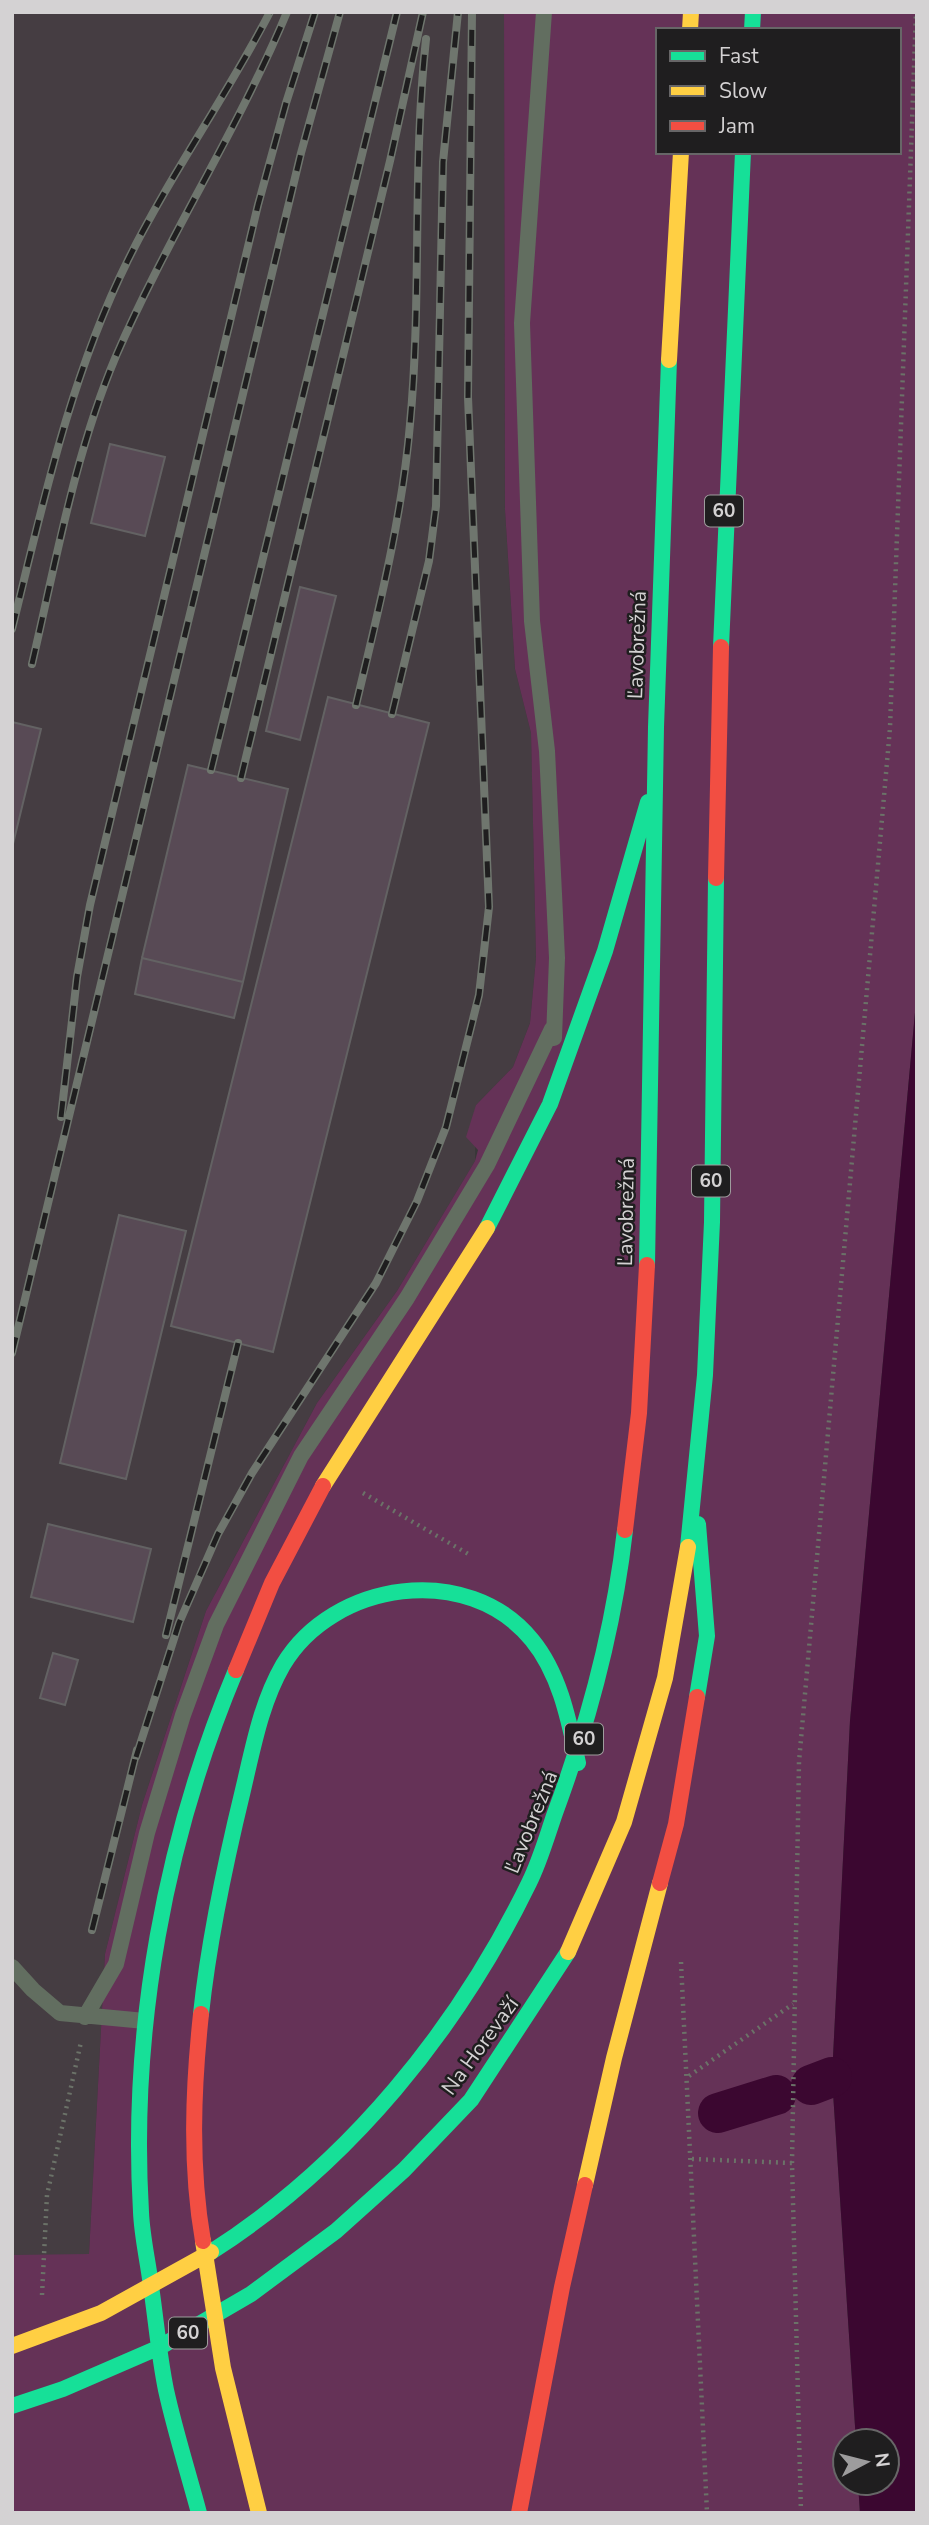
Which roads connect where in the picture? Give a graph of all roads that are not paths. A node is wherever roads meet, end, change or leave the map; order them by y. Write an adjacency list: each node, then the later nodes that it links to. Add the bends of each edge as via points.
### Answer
1 (544, 12): 8 (lane, via 522,323 532,621 547,751 557,958 553,1034 487,1165 407,1298 301,1456 216,1625 151,1820 116,1964)
2 (681, 154): 4 (main road, Ľavobrežná / 60, via 669,328)
3 (743, 154): 5 (main road, 60, via 731,328 720,633 705,1373)
4 (654, 780): 6 (main road, Ľavobrežná / 60, via 647,1242 636,1452 615,1609); 9 (main road, via 605,951 550,1104 490,1224 330,1473 272,1583 214,1722 172,1870)
5 (695, 1492): 11 (main road, Na Horevaží / 60, via 685,1570 640,1774 601,1883 548,1986 481,2088 416,2159 284,2272 190,2332 84,2382); 14 (main road, via 707,1636 676,1824 614,2058 568,2260)
6 (578, 1763): 10 (main road, Ľavobrežná / 60, via 544,1854 500,1943 437,2042 377,2115 308,2181 180,2271 76,2323); 13 (main road, via 563,1695 546,1657 520,1626 485,1602 446,1590 419,1590 393,1591 346,1606 305,1633 279,1670 228,1848 200,2026 195,2104 197,2196 223,2368)
7 (12, 1967): 8 (lane, via 60,2013)
8 (85, 2017): 9 (lane)
9 (145, 2021): 12 (main road, via 139,2114 141,2214 166,2389)
10 (12, 2346)
11 (12, 2406)
12 (199, 2513)
13 (259, 2513)
14 (519, 2513)

